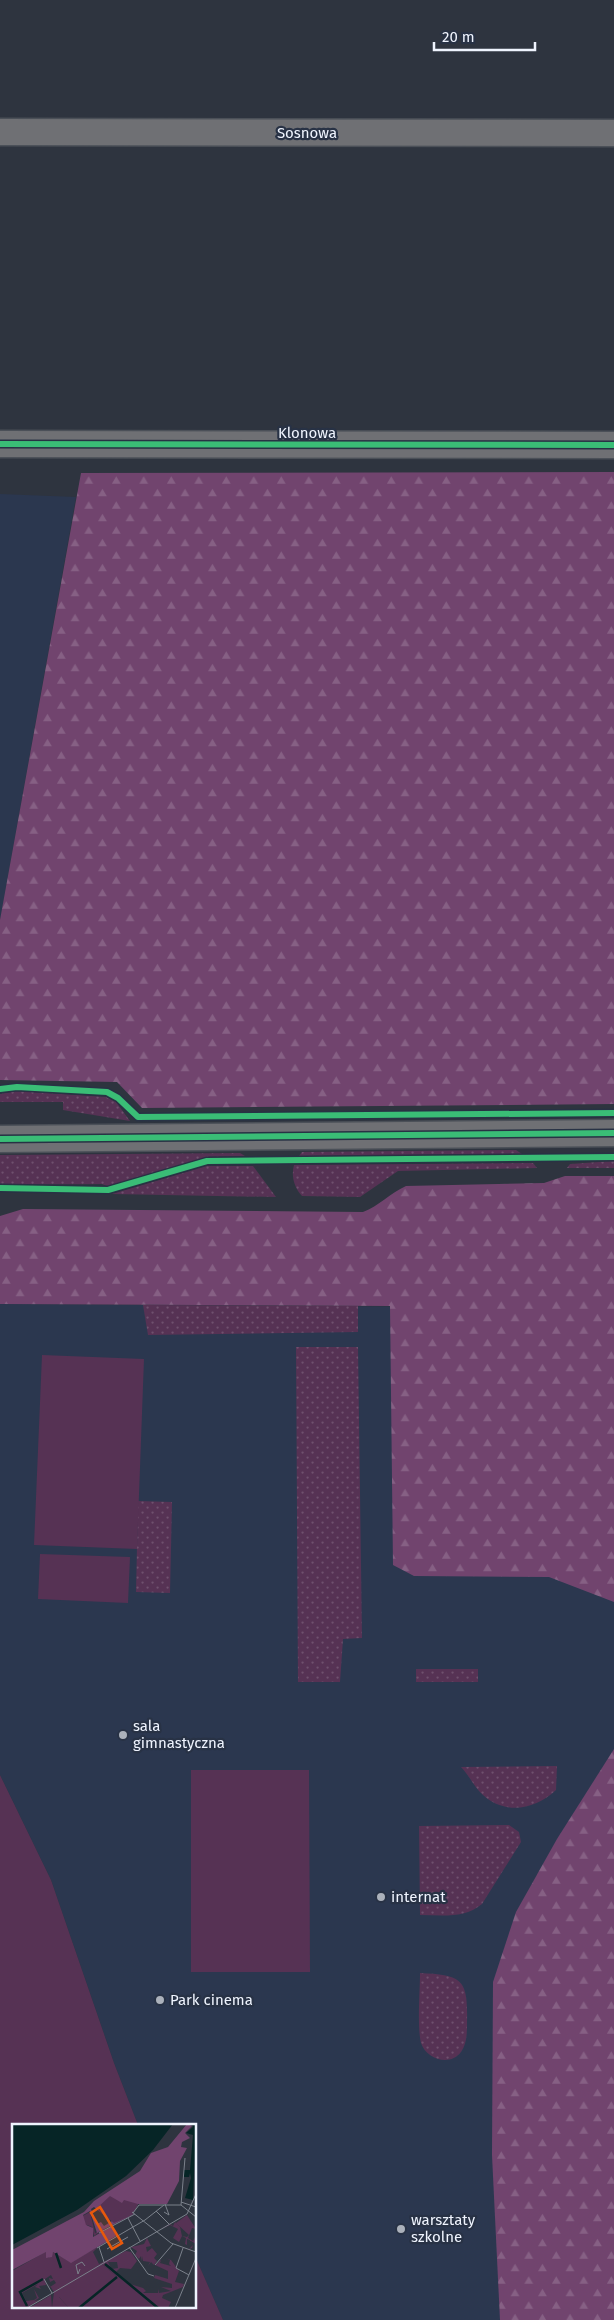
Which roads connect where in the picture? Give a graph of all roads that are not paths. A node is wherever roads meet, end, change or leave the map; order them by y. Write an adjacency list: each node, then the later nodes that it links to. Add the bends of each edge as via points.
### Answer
1 (0, 132): 2 (street, Sosnowa)
2 (614, 133)
3 (0, 444): 4 (street, Klonowa)
4 (614, 445)
5 (614, 1133): 6 (street)
6 (0, 1139)

